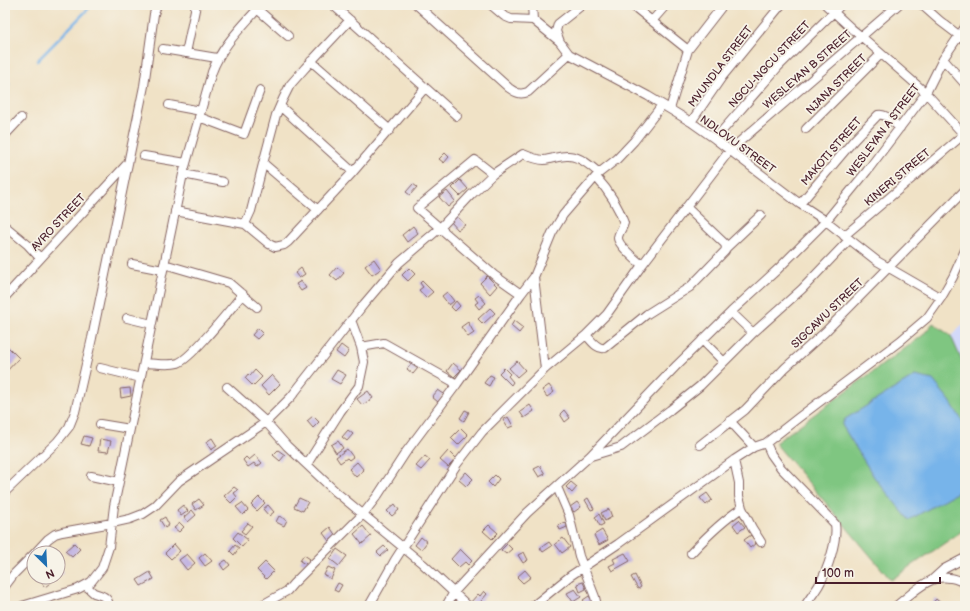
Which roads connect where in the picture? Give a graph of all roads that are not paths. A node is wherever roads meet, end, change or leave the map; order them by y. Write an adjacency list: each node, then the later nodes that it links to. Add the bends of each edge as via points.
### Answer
1 (157, 5): 54 (street)
2 (196, 5): 28 (street)
3 (333, 5): 18 (street)
4 (417, 5): 29 (street, via 517,94 528,92)
5 (491, 5): 19 (street, via 511,19)
6 (532, 5): 19 (street)
7 (582, 5): 25 (street, via 558,24 556,31)
8 (632, 5): 20 (street)
9 (666, 5): 20 (street)
10 (723, 5): 27 (street)
11 (781, 5): 45 (street, MVUNDLA STREET, via 722,77)
12 (826, 5): 17 (street)
13 (841, 5): 17 (street, NGCU-NGCU STREET)
14 (898, 5): 23 (street, WESLEYAN B STREET)
15 (922, 5): 24 (street)
16 (259, 7): 22 (street); 31 (street)
17 (834, 12): 23 (street); 51 (street, NGCU-NGCU STREET, via 778,68)
18 (350, 20): 33 (street); 35 (street)
19 (533, 20): 25 (street, NDLOVU STREET)
20 (652, 21): 27 (street)
21 (965, 27): 24 (street, WESLEYAN A STREET)
22 (288, 36)
23 (862, 36): 30 (street); 52 (street, WESLEYAN B STREET)
24 (962, 37): 32 (street, WESLEYAN A STREET)
25 (560, 42): 29 (street, NDLOVU STREET)
26 (163, 49): 28 (street)
27 (688, 50): 41 (street)
28 (186, 53): 31 (street)
29 (569, 54): 39 (street, NDLOVU STREET)
30 (881, 54): 37 (street); 47 (street, NJANA STREET)
31 (217, 58): 42 (street)
32 (943, 59): 34 (street); 37 (street, WESLEYAN A STREET)
33 (311, 61): 40 (street, via 290,85); 48 (street)
34 (965, 84)
35 (425, 88): 43 (street); 48 (street)
36 (260, 90): 42 (street, via 244,134)
37 (926, 93): 46 (street, WESLEYAN A STREET); 50 (street)
38 (169, 105): 42 (street)
39 (662, 105): 41 (street, NDLOVU STREET); 60 (street, via 634,141)
40 (280, 106): 56 (street); 57 (street)
41 (670, 109): 45 (street, NDLOVU STREET)
42 (200, 114): 55 (street)
43 (457, 116)
44 (22, 118): 49 (street)
45 (691, 122): 51 (street, NDLOVU STREET)
46 (900, 128): 63 (street, MAKOTI STREET, via 887,116 878,115); 68 (street, WESLEYAN A STREET)
47 (806, 129)
48 (390, 130): 57 (street)
49 (5, 135)
50 (964, 135): 72 (street, KINERI STREET)
51 (715, 138): 52 (street, NDLOVU STREET)
52 (730, 150): 63 (street, NDLOVU STREET); 64 (street, WESLEYAN B STREET)
53 (144, 156): 55 (street)
54 (128, 163): 75 (street, AVRO STREET); 114 (street, via 75,412 68,427 56,442)
55 (186, 163): 58 (street)
56 (263, 163): 65 (street); 69 (street, via 251,211)
57 (353, 172): 65 (street)
58 (183, 174): 61 (street); 66 (street)
59 (493, 174): 60 (street, via 523,154 538,160 568,156 577,158 588,164); 71 (street); 71 (street, via 475,160 417,208)
60 (598, 175): 77 (street, via 624,222 618,240); 80 (street, via 562,215)
61 (223, 182)
62 (965, 190): 79 (street, SIGCAWU STREET)
63 (800, 204): 68 (street, NDLOVU STREET)
64 (686, 207): 73 (street, via 725,244); 77 (street, WESLEYAN B STREET)
65 (318, 210): 69 (street, via 288,242 275,247)
66 (175, 211): 69 (street); 78 (street)
67 (761, 215): 73 (street)
68 (826, 221): 72 (street, NDLOVU STREET); 86 (street, WESLEYAN A STREET)
69 (245, 224)
70 (5, 226): 75 (street)
71 (440, 228): 82 (street, via 494,275); 88 (street, via 399,263)
72 (847, 238): 79 (street, NDLOVU STREET); 90 (street, KINERI STREET, via 802,289)
73 (726, 248): 91 (street, via 699,280 647,314 605,348 598,348)
74 (965, 250): 84 (street)
75 (40, 258): 83 (street, AVRO STREET)
76 (132, 264): 78 (street)
77 (642, 265): 91 (street, WESLEYAN B STREET, via 607,314)
78 (163, 267): 81 (street, via 228,283); 89 (street)
79 (888, 268): 84 (street, NDLOVU STREET); 101 (street, SIGCAWU STREET, via 745,410)
80 (534, 277): 82 (street); 97 (street)
81 (243, 294): 85 (street); 94 (street, via 184,359 174,364)
82 (521, 294): 99 (street)
83 (5, 296)
84 (941, 298): 105 (street, via 927,318 900,341)
85 (257, 307)
86 (731, 312): 90 (street); 92 (street, WESLEYAN A STREET)
87 (127, 318): 89 (street)
88 (351, 320): 93 (street); 102 (street, via 291,397)
89 (152, 324): 94 (street)
90 (753, 333): 95 (street, KINERI STREET)
91 (586, 335): 97 (street, WESLEYAN B STREET)
92 (702, 340): 95 (street); 108 (street, WESLEYAN A STREET)
93 (361, 347): 99 (street, via 384,343); 110 (street, via 364,362 359,386)
94 (144, 362): 98 (street)
95 (724, 362): 108 (street, KINERI STREET, via 700,386 621,447)
96 (100, 368): 98 (street)
97 (545, 369): 120 (street, WESLEYAN B STREET, via 482,432 458,464)
98 (141, 378): 104 (street)
99 (458, 384): 116 (street)
100 (227, 387): 102 (street)
101 (730, 421): 106 (street, SIGCAWU STREET); 107 (street)
102 (266, 422): 110 (street); 117 (street, via 179,481 155,506 143,514)
103 (100, 424): 104 (street)
104 (130, 428): 112 (street)
105 (766, 443): 107 (street); 138 (street, via 781,468 835,524 836,534 825,572)
106 (700, 445)
107 (754, 447): 109 (street)
108 (590, 456): 113 (street, WESLEYAN A STREET)
109 (734, 460): 115 (street); 124 (street)
110 (307, 464): 116 (street, via 336,492)
111 (91, 476): 112 (street)
112 (119, 482): 117 (street)
113 (557, 487): 124 (street, via 569,515); 129 (street, WESLEYAN A STREET, via 527,513)
114 (5, 492)
115 (742, 508): 118 (street); 121 (street, via 727,517)
116 (364, 513): 120 (street); 132 (street, via 290,588)
117 (112, 523): 119 (street, via 55,534); 128 (street, via 109,547 102,568)
118 (761, 542)
119 (44, 545)
120 (404, 548): 129 (street); 133 (street, WESLEYAN B STREET, via 387,572)
121 (691, 553)
122 (965, 558): 125 (street, via 944,569)
123 (26, 563): 127 (street)
124 (584, 567): 136 (street); 137 (street)
125 (936, 579): 126 (street, via 950,578); 139 (street)
126 (965, 582)
127 (5, 586)
128 (86, 586): 130 (street); 131 (street, via 106,598)
129 (454, 592): 134 (street, WESLEYAN A STREET); 135 (street)
130 (22, 606)
131 (109, 606)
132 (260, 606)
133 (369, 606)
134 (446, 606)
135 (468, 606)
136 (533, 606)
137 (597, 606)
138 (805, 606)
139 (896, 606)

